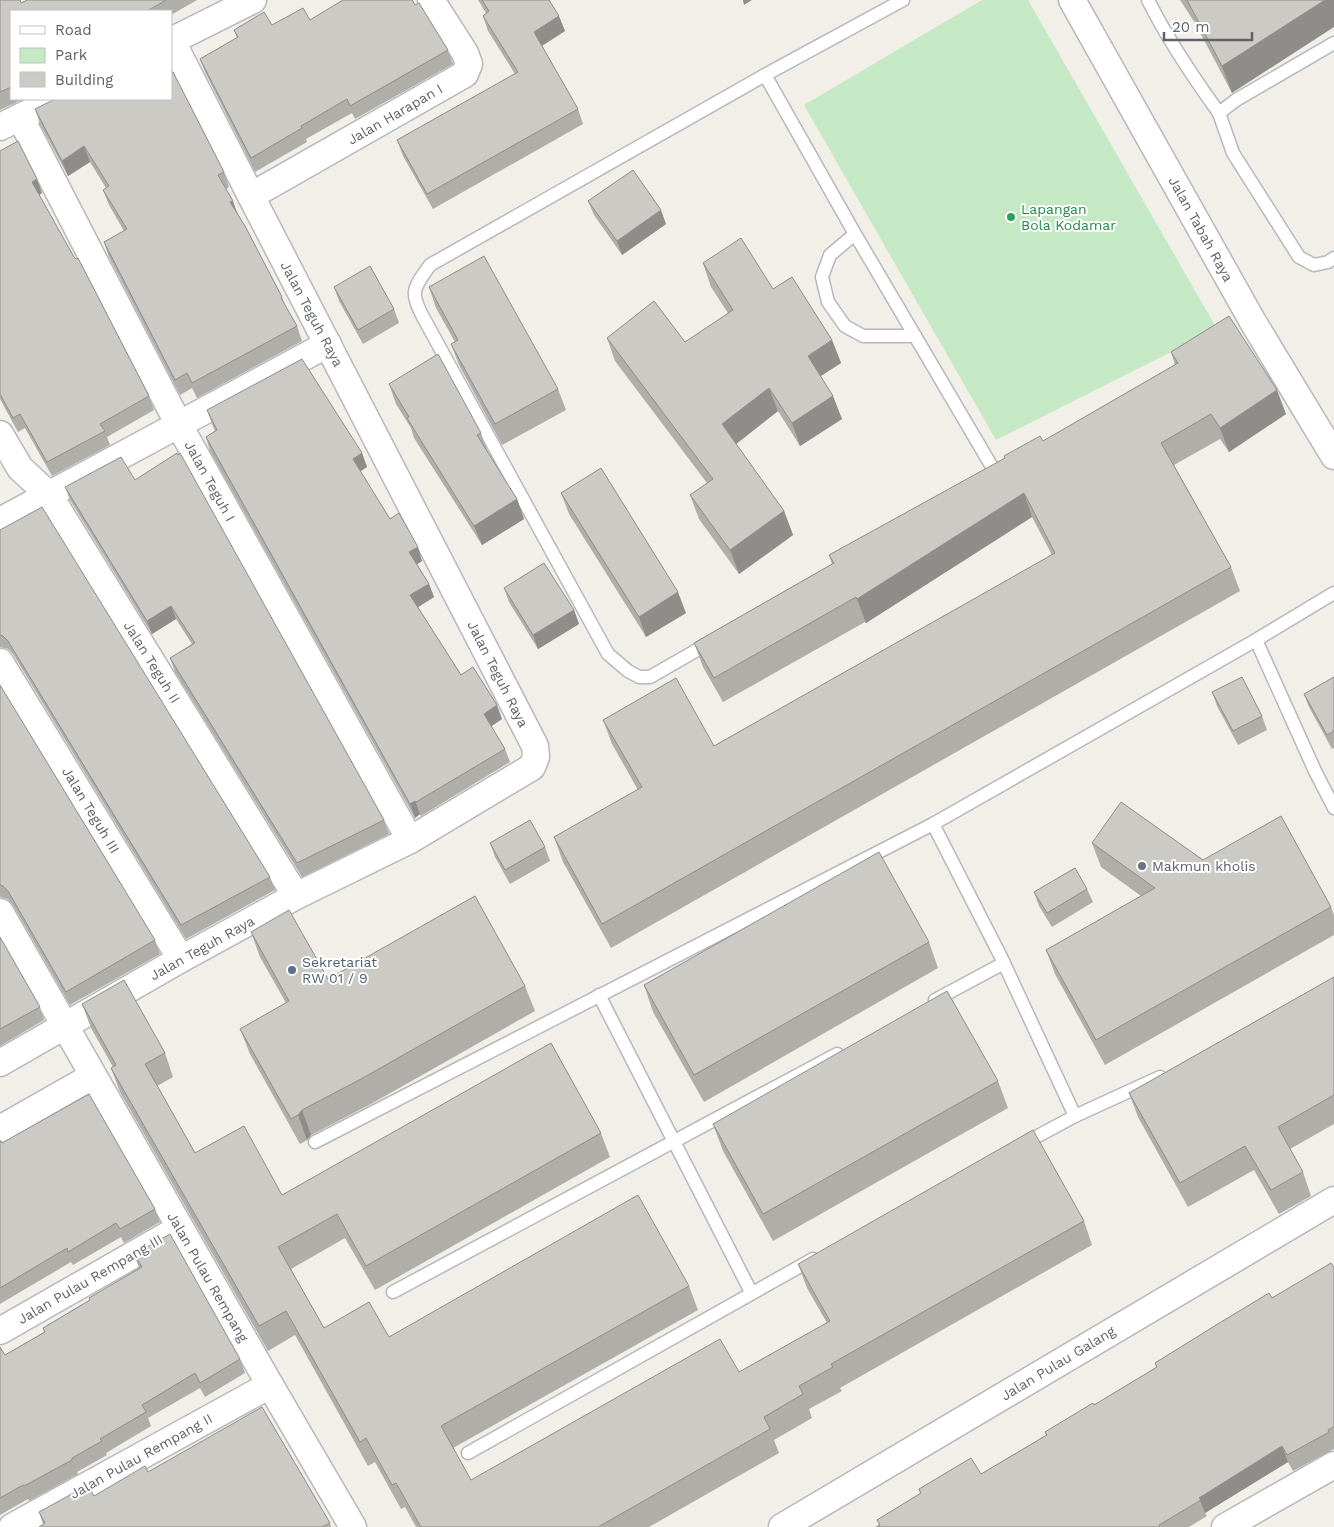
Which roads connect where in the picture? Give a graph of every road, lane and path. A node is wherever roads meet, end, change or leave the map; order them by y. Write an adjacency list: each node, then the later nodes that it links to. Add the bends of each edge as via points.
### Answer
1 (253, 0): 6 (street)
2 (431, 0): 13 (street, Jalan Harapan I, via 465,53 469,64 465,74)
3 (902, 0): 9 (lane)
4 (1072, 0): 20 (street, Jalan Tabah Raya, via 1249,325)
5 (1148, 0): 11 (lane)
6 (172, 40)
7 (172, 43): 13 (street, Jalan Teguh Raya)
8 (1334, 43): 11 (lane)
9 (765, 75): 14 (lane); 25 (lane, via 430,265 415,286 415,303 608,654 639,678 650,677)
10 (55, 100): 12 (street)
11 (1219, 113): 15 (lane, via 1233,153 1299,257 1314,265)
12 (10, 122): 18 (street, Jalan Teguh I)
13 (251, 196): 17 (street, Jalan Teguh Raya)
14 (855, 234): 16 (lane); 16 (lane, via 830,255 822,278 828,302 845,326 863,336)
15 (1334, 258)
16 (915, 336): 21 (lane)
17 (328, 344): 18 (street); 30 (street, Jalan Teguh Raya, via 535,746 536,757 532,767)
18 (179, 425): 22 (street); 30 (street, Jalan Teguh I)
19 (0, 434): 22 (street, Jalan Teguh II, via 20,468)
20 (1334, 456)
21 (998, 477)
22 (49, 495): 23 (street); 31 (street, Jalan Teguh II)
23 (0, 521)
24 (1334, 594): 26 (lane)
25 (718, 638)
26 (1256, 640): 28 (lane); 29 (lane)
27 (0, 662): 33 (street, Jalan Teguh III)
28 (1334, 808)
29 (933, 824): 34 (lane); 35 (lane)
30 (410, 840): 31 (street, Jalan Teguh Raya)
31 (296, 896): 33 (street, Jalan Teguh Raya)
32 (0, 912): 37 (street, Jalan Pulau Rempang)
33 (181, 958): 37 (street, Jalan Teguh Raya)
34 (1004, 963): 36 (lane); 42 (lane)
35 (599, 995): 44 (lane); 45 (lane)
36 (926, 1006)
37 (65, 1026): 39 (street, Jalan Teguh Raya); 41 (street, Jalan Pulau Rempang)
38 (848, 1048): 45 (lane)
39 (0, 1063)
40 (1172, 1072): 42 (lane)
41 (93, 1076): 43 (street); 48 (street, Jalan Pulau Rempang)
42 (1075, 1116): 46 (lane)
43 (0, 1129)
44 (314, 1142)
45 (674, 1142): 50 (lane); 51 (lane)
46 (1014, 1149)
47 (1334, 1200): 58 (street, Jalan Pulau Galang)
48 (180, 1228): 52 (street, Jalan Pulau Rempang III); 53 (street, Jalan Pulau Rempang)
49 (821, 1254): 51 (lane)
50 (392, 1292)
51 (751, 1292): 54 (lane)
52 (0, 1331)
53 (270, 1385): 56 (street, Jalan Pulau Rempang II); 57 (street, Jalan Pulau Rempang)
54 (468, 1453)
55 (1334, 1465): 59 (street)
56 (12, 1527)
57 (353, 1527)
58 (782, 1527)
59 (1225, 1527)

